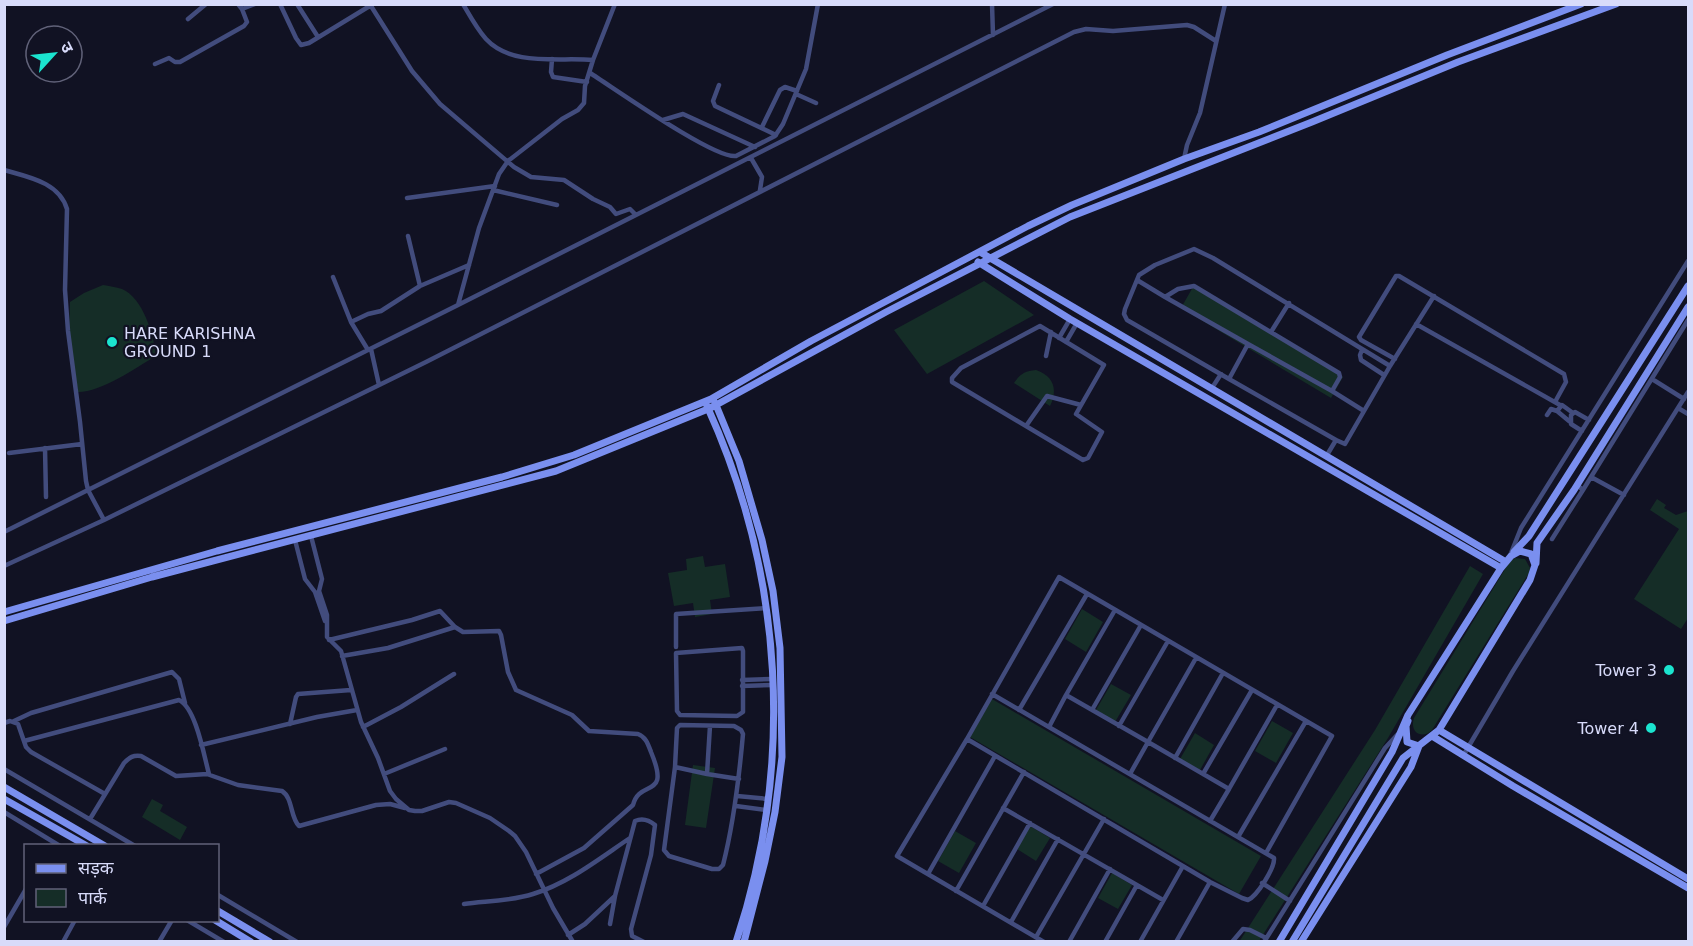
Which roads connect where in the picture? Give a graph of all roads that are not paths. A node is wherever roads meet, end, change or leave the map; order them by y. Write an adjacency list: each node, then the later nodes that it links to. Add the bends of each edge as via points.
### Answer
1 (206, 4): 16 (street)
2 (238, 4): 15 (street)
3 (255, 4): 15 (street)
4 (280, 4): 18 (street, via 298,42 302,45)
5 (297, 4): 18 (street)
6 (463, 4): 20 (street, via 494,46 518,57)
7 (615, 4): 21 (street)
8 (818, 4): 26 (street, via 806,69)
9 (992, 4): 17 (street)
10 (1053, 4): 17 (street)
11 (1225, 4): 19 (street)
12 (1581, 4): 33 (street)
13 (1616, 4): 44 (street, via 1124,194)
14 (372, 5): 18 (street); 34 (street, via 412,71 440,104)
15 (242, 9): 22 (street, via 247,22 244,26 180,62 169,58)
16 (188, 19)
17 (993, 35): 32 (street)
18 (318, 38)
19 (1216, 41): 33 (street, via 1200,113); 37 (street, via 1186,25 1080,30)
20 (552, 59): 21 (street); 24 (street, via 553,77)
21 (593, 60): 23 (street)
22 (155, 64)
23 (590, 73): 24 (street); 28 (street)
24 (587, 82): 34 (street, via 581,107)
25 (719, 85): 29 (street, via 715,106)
26 (796, 93): 27 (street); 29 (street, via 785,87 780,90); 30 (street)
27 (816, 103)
28 (663, 120): 31 (street, via 683,114); 31 (street, via 729,157)
29 (762, 127): 30 (street)
30 (777, 135): 31 (street)
31 (755, 147)
32 (751, 158): 37 (street, via 762,177); 40 (street)
33 (1184, 159): 42 (street, via 1072,205)
34 (507, 160): 36 (street); 40 (street, via 531,177 564,180 616,214 630,209)
35 (4, 170): 99 (street, via 46,184 67,209 65,290)
36 (494, 188): 38 (street); 39 (street); 47 (street)
37 (760, 190): 78 (street)
38 (407, 198)
39 (557, 205)
40 (636, 215): 55 (street)
41 (408, 236): 50 (street)
42 (980, 252): 43 (street); 44 (street)
43 (970, 258): 46 (street); 84 (street, via 811,341)
44 (990, 258): 46 (street); 67 (street)
45 (1689, 261): 94 (street)
46 (981, 263): 57 (street); 84 (street)
47 (469, 264): 50 (street); 55 (street)
48 (333, 277): 59 (street)
49 (1137, 280): 53 (street); 54 (street, via 1155,265 1194,249); 74 (street, via 1125,309 1127,320)
50 (420, 286): 59 (street, via 381,311)
51 (1689, 286): 105 (street)
52 (1434, 296): 61 (street); 72 (street, via 1396,276 1359,337); 85 (street, via 1564,374 1566,382)
53 (1165, 297): 63 (street, via 1194,286); 66 (street)
54 (1289, 303): 63 (street); 69 (street)
55 (458, 305): 68 (street)
56 (1689, 307): 106 (street)
57 (1070, 319): 60 (street); 64 (street)
58 (1689, 320): 77 (street)
59 (351, 322): 68 (street)
60 (1077, 323): 65 (street); 70 (street)
61 (1416, 324): 72 (street); 85 (street)
62 (1051, 332): 64 (street); 71 (street); 96 (street, via 1039,326 961,368 952,378 953,384)
63 (1271, 332): 80 (street, via 1339,373)
64 (1059, 338): 65 (street)
65 (1066, 342): 86 (street, via 1104,365)
66 (1248, 344): 76 (street); 80 (street)
67 (1138, 345): 70 (street); 79 (street)
68 (369, 350): 78 (street); 107 (street)
69 (1362, 350): 73 (street); 75 (street, via 1361,360)
70 (1133, 354): 116 (street)
71 (1046, 356)
72 (1395, 359): 73 (street)
73 (1390, 366): 75 (street)
74 (1221, 374): 76 (street); 79 (street)
75 (1384, 375): 89 (street)
76 (1229, 379): 98 (street)
77 (1652, 380): 82 (street); 104 (street)
78 (379, 385): 110 (street)
79 (1212, 388): 102 (street)
80 (1332, 391): 89 (street)
81 (1689, 392): 82 (street)
82 (1684, 399): 87 (street)
83 (705, 402): 84 (street); 88 (street); 111 (street, via 551,463)
84 (714, 402): 88 (street); 239 (street, via 740,460 759,529 780,648 782,757 765,861)
85 (1558, 404): 90 (street); 91 (street)
86 (1081, 405): 96 (street, via 1047,396); 96 (street, via 1077,416 1102,433 1088,458)
87 (1678, 408): 92 (street); 108 (street)
88 (708, 410): 113 (street, via 556,471); 120 (street, via 733,467 752,530)
89 (1364, 411): 98 (street, via 1345,444)
90 (1557, 411): 93 (street, via 1551,409); 95 (street)
91 (1573, 413): 94 (street); 95 (street)
92 (1689, 414)
93 (1547, 415)
94 (1589, 420): 97 (street)
95 (1569, 421): 97 (street)
96 (1026, 426)
97 (1581, 431): 103 (street)
98 (1336, 440): 102 (street)
99 (82, 444): 100 (street); 107 (street)
100 (45, 448): 101 (street); 109 (street)
101 (9, 453)
102 (1327, 455): 116 (street)
103 (1556, 472): 105 (street); 116 (street, via 1521,528)
104 (1591, 477): 106 (street); 108 (street)
105 (1566, 479): 116 (street, via 1529,536)
106 (1580, 488): 114 (street); 117 (street, via 1537,543)
107 (88, 490): 110 (street); 112 (street)
108 (1624, 495): 163 (street)
109 (46, 497)
110 (104, 520): 118 (street)
111 (311, 527): 113 (street); 122 (street)
112 (4, 531)
113 (312, 539): 115 (street); 124 (street)
114 (1552, 539)
115 (296, 545): 123 (street, via 152,577); 124 (street, via 305,579 315,591)
116 (1507, 561): 117 (street, via 1520,551 1531,554); 143 (street)
117 (1535, 565): 155 (street, via 1530,580)
118 (4, 566)
119 (1087, 594): 121 (street); 139 (street, via 1059,577); 145 (street)
120 (766, 608): 129 (street, via 676,614); 135 (street)
121 (1115, 610): 125 (street); 140 (street)
122 (4, 612)
123 (4, 621)
124 (327, 623): 127 (street)
125 (1141, 625): 128 (street); 146 (street)
126 (455, 627): 127 (street, via 440,611); 130 (street, via 388,648); 203 (street, via 463,632 499,631 507,672 516,690 572,714 589,731 640,734 648,742 658,768 656,784 636,797 633,806 598,837)
127 (329, 640): 130 (street)
128 (1167, 641): 131 (street); 152 (street)
129 (676, 647)
130 (342, 656): 137 (street)
131 (1196, 658): 132 (street); 160 (street)
132 (1223, 673): 138 (street); 167 (street)
133 (454, 674): 153 (street)
134 (742, 680): 135 (street); 136 (street); 136 (street, via 741,648 676,653 680,715 740,715)
135 (773, 682): 136 (street); 182 (street)
136 (742, 686)
137 (351, 690): 144 (street); 150 (street, via 298,694)
138 (1252, 690): 142 (street); 175 (street)
139 (992, 694): 145 (street); 158 (street)
140 (1066, 695): 146 (street); 154 (street)
141 (185, 703): 148 (street, via 180,679 172,672 31,713); 159 (street, via 179,700); 161 (street)
142 (1277, 705): 147 (street); 178 (street)
143 (1413, 707): 156 (street); 162 (street, via 1406,736 1407,742)
144 (357, 710): 150 (street); 153 (street)
145 (1019, 710): 154 (street)
146 (1092, 710): 152 (street)
147 (1306, 721): 192 (street); 200 (street, via 1332,736)
148 (14, 722): 149 (street); 159 (street, via 20,726)
149 (4, 723)
150 (290, 724): 161 (street)
151 (710, 726): 168 (street, via 678,726); 173 (street); 176 (street, via 734,726 741,730)
152 (1119, 726): 160 (street)
153 (363, 727): 172 (street)
154 (1049, 728): 174 (street)
155 (1439, 730): 157 (street); 163 (street)
156 (1399, 733): 216 (street, via 1385,748); 246 (street, via 1392,753)
157 (1432, 736): 162 (street); 166 (street)
158 (967, 739): 165 (street); 204 (street, via 897,856)
159 (24, 741): 179 (street, via 31,753)
160 (1148, 742): 167 (street); 174 (street)
161 (201, 745): 171 (street)
162 (1419, 746): 247 (street, via 1402,758); 248 (street, via 1411,767)
163 (1468, 748): 166 (street); 205 (street)
164 (445, 749): 172 (street)
165 (995, 756): 170 (street); 204 (street)
166 (1463, 756): 209 (street)
167 (1174, 758): 175 (street)
168 (675, 767): 173 (street); 183 (street, via 663,846 669,856 712,869 721,867)
169 (4, 769): 188 (street)
170 (1024, 772): 184 (street); 189 (street)
171 (208, 774): 179 (street, via 176,776 141,756 132,756); 185 (street, via 238,785 285,792 298,826 376,805 390,804)
172 (384, 774): 185 (street, via 390,791)
173 (707, 774): 176 (street)
174 (1130, 774): 190 (street)
175 (1203, 774): 178 (street)
176 (740, 779): 180 (street)
177 (4, 787): 197 (street)
178 (1229, 789): 190 (street)
179 (105, 794): 188 (street)
180 (737, 796): 182 (street); 183 (street)
181 (4, 799): 196 (street)
182 (768, 799): 186 (street)
183 (736, 806): 186 (street)
184 (1004, 808): 191 (street); 211 (street)
185 (409, 810): 203 (street, via 422,811 449,802 465,805 515,836)
186 (766, 810): 238 (street, via 758,860)
187 (4, 812): 195 (street)
188 (90, 819): 198 (street)
189 (1104, 819): 199 (street); 201 (street)
190 (1210, 821): 192 (street)
191 (1030, 823): 194 (street); 218 (street)
192 (1238, 837): 200 (street)
193 (630, 838): 210 (street, via 579,873); 214 (street); 237 (street, via 635,821 651,821 655,825 631,929 632,936)
194 (1059, 840): 199 (street); 224 (street)
195 (51, 843)
196 (83, 844)
197 (102, 844)
198 (132, 844)
199 (1084, 854): 202 (street); 228 (street)
200 (1266, 854): 207 (street, via 1275,861)
201 (1183, 866): 206 (street); 215 (street)
202 (1110, 870): 208 (street); 241 (street)
203 (536, 874): 210 (street)
204 (928, 874): 211 (street)
205 (1689, 879)
206 (1210, 882): 207 (street, via 1248,900); 244 (street)
207 (1263, 883): 216 (street)
208 (1137, 885): 215 (street); 242 (street)
209 (1689, 888)
210 (543, 890): 217 (street, via 506,900); 227 (street)
211 (956, 891): 218 (street)
212 (24, 892): 226 (street)
213 (219, 896): 235 (street)
214 (615, 896): 225 (street); 227 (street)
215 (1163, 900): 243 (street)
216 (1290, 901): 229 (street)
217 (464, 904)
218 (983, 906): 224 (street)
219 (219, 912): 234 (street)
220 (74, 922): 230 (street)
221 (171, 922): 231 (street)
222 (189, 922): 232 (street)
223 (217, 922): 233 (street)
224 (1011, 922): 228 (street)
225 (610, 924)
226 (4, 927)
227 (568, 935): 236 (street)
228 (1036, 937): 240 (street)
229 (1265, 940): 245 (street, via 1243,929)
230 (63, 942)
231 (159, 942)
232 (224, 942)
233 (251, 942)
234 (270, 942)
235 (297, 942)
236 (573, 942)
237 (644, 942)
238 (736, 942)
239 (744, 942)
240 (1044, 942)
241 (1069, 942)
242 (1105, 942)
243 (1140, 942)
244 (1176, 942)
245 (1232, 942)
246 (1279, 942)
247 (1292, 942)
248 (1301, 942)

